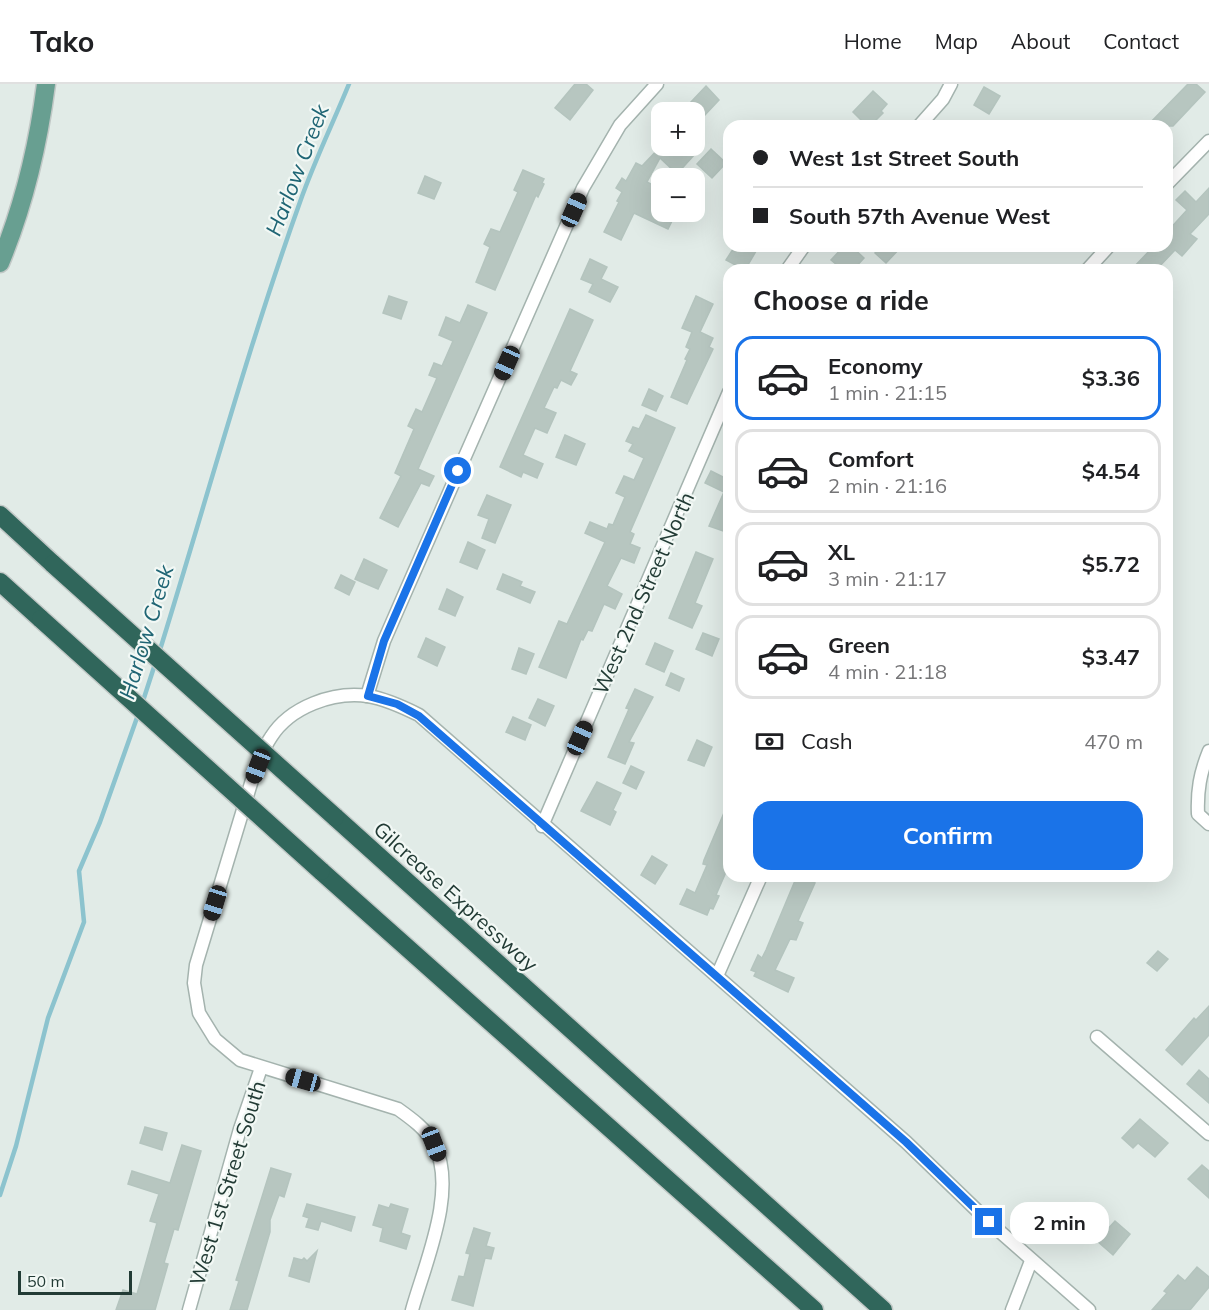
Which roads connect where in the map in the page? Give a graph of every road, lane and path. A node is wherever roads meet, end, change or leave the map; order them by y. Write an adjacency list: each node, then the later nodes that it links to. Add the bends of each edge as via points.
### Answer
1 (46, 84): 8 (main road, via 30,174)
2 (657, 84): 13 (street, via 620,125 584,188 384,641)
3 (951, 84): 4 (street)
4 (924, 120)
5 (1209, 141): 6 (street)
6 (1173, 178)
7 (1103, 252): 9 (street)
8 (0, 263)
9 (1092, 264)
10 (723, 406): 16 (street, West 2nd Street North)
11 (0, 515): 26 (highway, Gilcrease Expressway, bridge)
12 (0, 582): 25 (highway, bridge)
13 (368, 696): 16 (street, West 1st Street South, via 397,704 419,716); 20 (street, West 1st Street South, via 330,698 312,704 294,714 271,736 252,780 196,965 195,999 205,1026 240,1060)
14 (1209, 751): 15 (street, via 1200,774 1198,814)
15 (1209, 824)
16 (542, 825): 18 (street, West 1st Street South)
17 (758, 882): 18 (street)
18 (717, 976): 22 (street, West 1st Street South, via 906,1142)
19 (1097, 1037): 21 (street)
20 (261, 1068): 23 (street, West 1st Street South, via 240,1128); 24 (street, via 398,1109 413,1119 434,1144 444,1176 442,1198)
21 (1209, 1134)
22 (1031, 1261): 27 (street); 28 (street, West 1st Street South)
23 (189, 1310)
24 (412, 1310)
25 (814, 1310)
26 (883, 1310)
27 (1012, 1310)
28 (1089, 1310)

